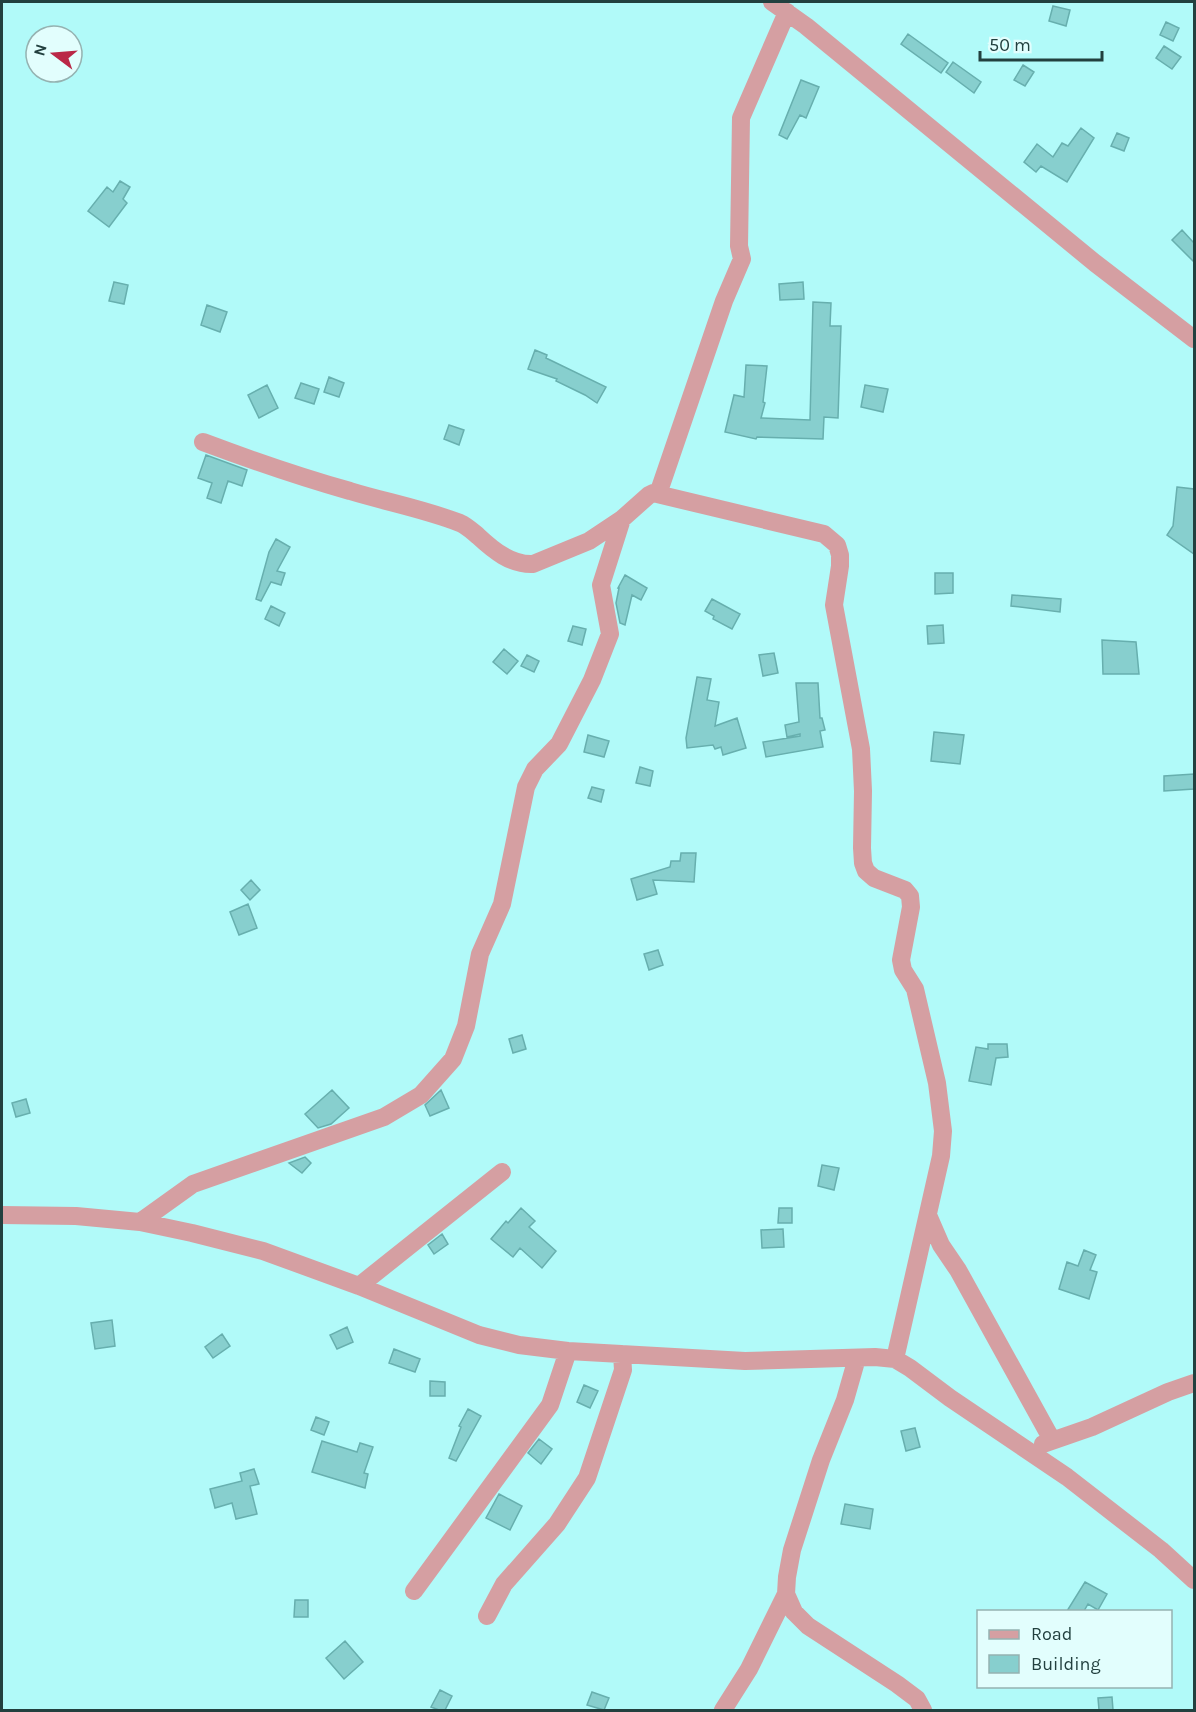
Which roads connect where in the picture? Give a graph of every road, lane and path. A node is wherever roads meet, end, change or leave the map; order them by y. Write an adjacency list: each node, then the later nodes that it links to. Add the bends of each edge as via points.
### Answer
1 (779, 7): 2 (street); 4 (street, via 741,118 742,259)
2 (1194, 339)
3 (202, 442): 5 (street, via 462,524 503,556 524,565 589,541)
4 (658, 494): 5 (street, via 649,495); 8 (street, via 824,534 837,545 840,566 834,605 861,749 863,863 874,878 905,890 910,896 901,960 915,989 938,1083 943,1131)
5 (622, 519): 9 (street, via 601,585 609,634 592,680 559,744 535,769 526,787 502,904 480,954 466,1026 453,1059 421,1095 384,1117 193,1184)
6 (502, 1172): 10 (street)
7 (2, 1215): 9 (street)
8 (928, 1215): 14 (street); 16 (street, via 941,1245)
9 (140, 1222): 10 (street, via 263,1251)
10 (359, 1286): 11 (street, via 479,1335)
11 (568, 1351): 12 (street); 19 (street, via 550,1405)
12 (622, 1354): 13 (street, via 745,1361); 21 (street, via 623,1370 587,1478 557,1524 504,1584)
13 (857, 1358): 14 (street); 20 (street, via 792,1550)
14 (895, 1359): 17 (street)
15 (1194, 1383): 16 (street)
16 (1052, 1440): 17 (street)
17 (1028, 1451): 18 (street, via 1161,1550)
18 (1194, 1580)
19 (414, 1591)
20 (786, 1594): 22 (street, via 749,1669); 23 (street, via 794,1612 808,1626 897,1684 917,1699)
21 (487, 1617)
22 (723, 1710)
23 (923, 1710)

